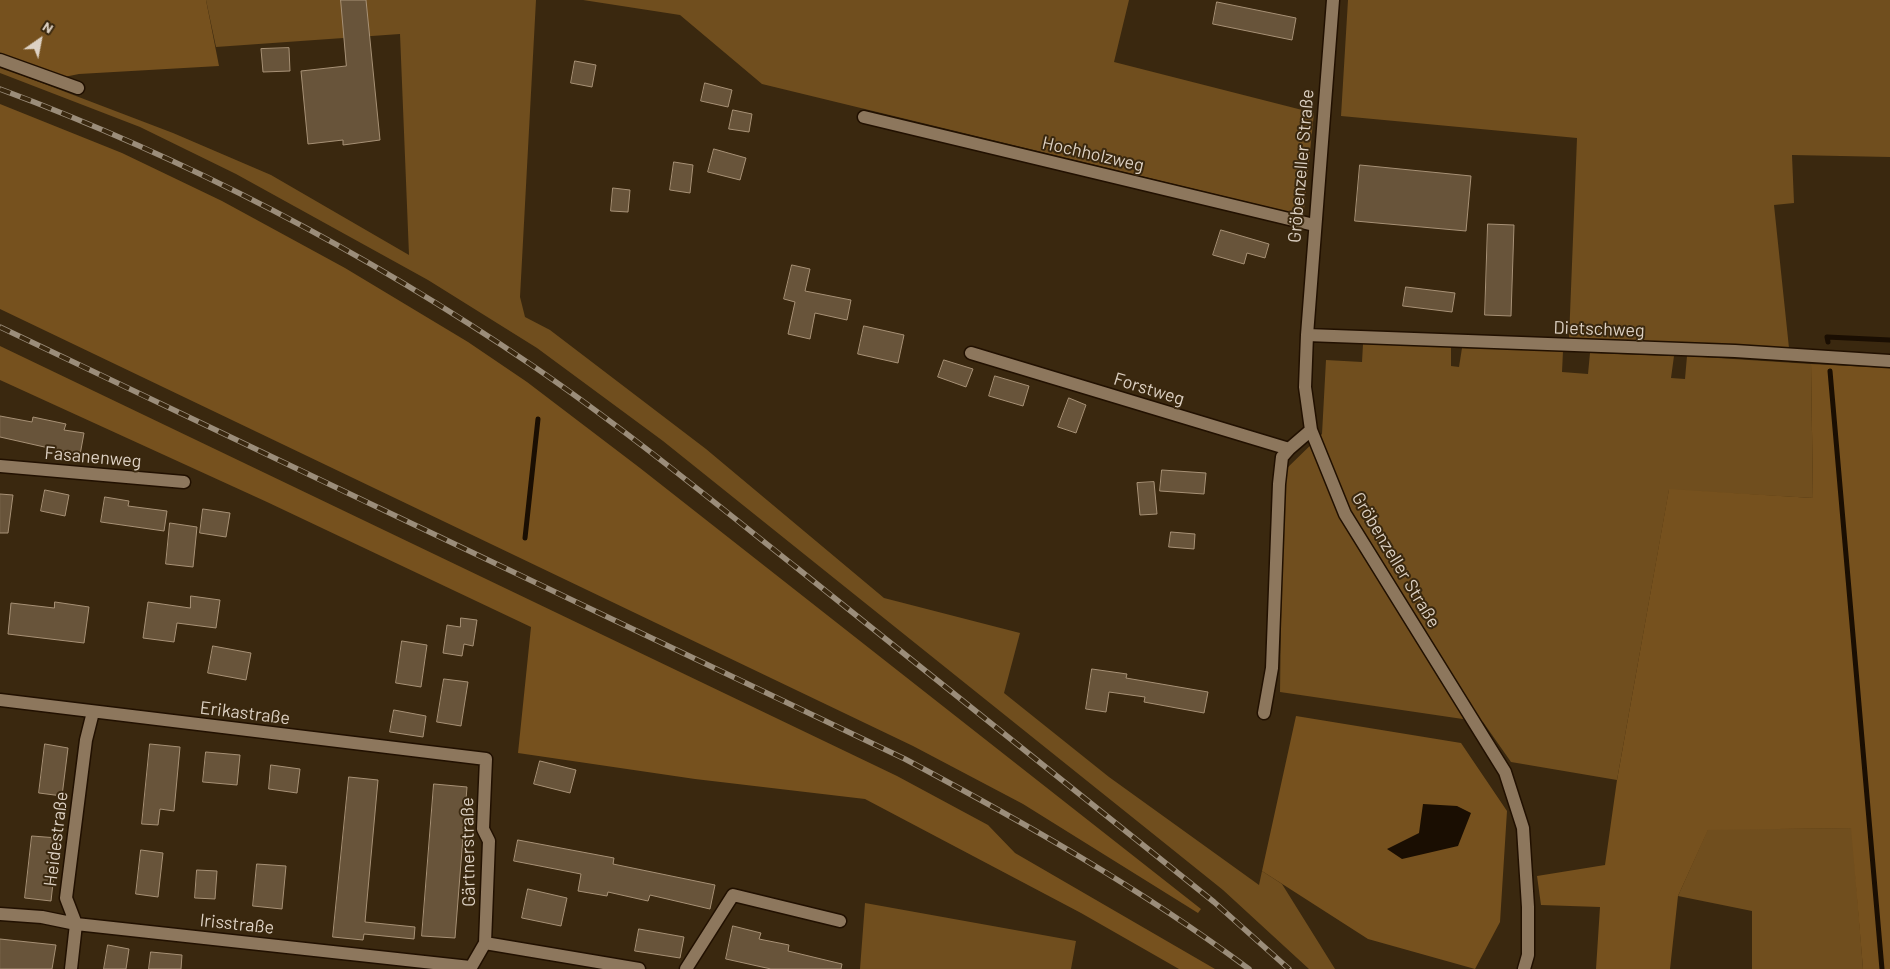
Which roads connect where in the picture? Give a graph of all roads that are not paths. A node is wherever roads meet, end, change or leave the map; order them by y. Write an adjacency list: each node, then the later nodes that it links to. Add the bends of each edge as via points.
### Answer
1 (1333, 0): 5 (street, Gröbenzeller Straße)
2 (0, 60): 3 (street)
3 (78, 88)
4 (864, 117): 5 (street, Hochholzweg)
5 (1314, 225): 6 (street, Gröbenzeller Straße)
6 (1307, 335): 8 (street, Dietschweg, via 1735,351); 9 (street, Gröbenzeller Straße, via 1305,387)
7 (971, 353): 10 (street, Forstweg)
8 (1890, 361)
9 (1311, 430): 10 (street); 25 (street, Gröbenzeller Straße, via 1345,514 1505,772 1523,828 1528,907 1528,955)
10 (1289, 449): 15 (street, via 1282,457 1279,484 1272,668)
11 (0, 466): 12 (street, Fasanenweg)
12 (184, 482)
13 (0, 700): 14 (street, Erikastraße)
14 (92, 712): 16 (street, Erikastraße); 19 (street, Heidestraße, via 66,898)
15 (1264, 713)
16 (486, 759): 20 (street, Gärtnerstraße, via 483,830 489,840)
17 (0, 914): 19 (street, Irisstraße, via 42,917)
18 (840, 921): 24 (street, via 733,895)
19 (76, 924): 21 (street, Irisstraße); 22 (street, Heidestraße)
20 (485, 943): 21 (street, Gärtnerstraße); 23 (street)
21 (470, 968)
22 (72, 969)
23 (639, 969)
24 (686, 969)
25 (1524, 969)

